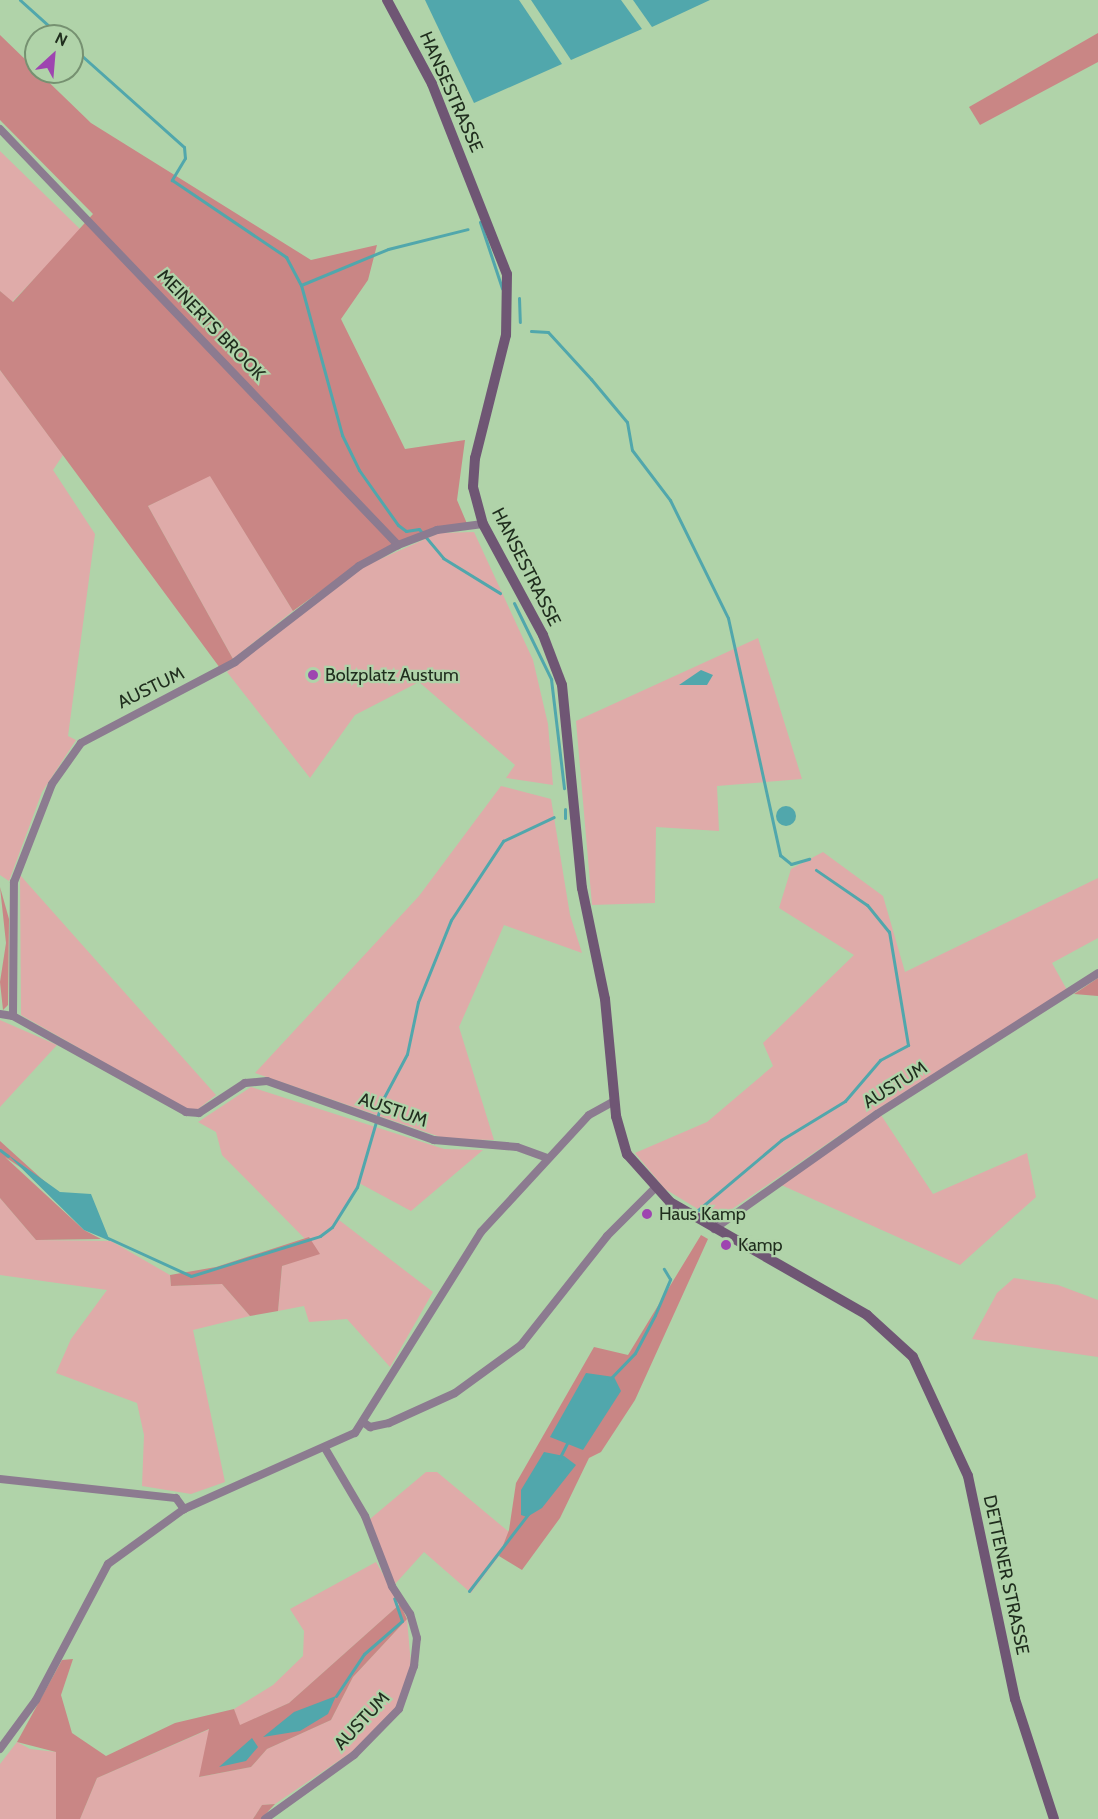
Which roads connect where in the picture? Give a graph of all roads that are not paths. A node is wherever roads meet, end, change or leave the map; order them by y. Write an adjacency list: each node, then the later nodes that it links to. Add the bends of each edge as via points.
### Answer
1 (387, 0): 3 (street, HANSESTRASSE, via 443,109 507,274 506,335 473,474)
2 (0, 129): 4 (street, MEINERTS BROOK)
3 (483, 524): 4 (street, AUSTUM, via 437,530); 8 (street, HANSESTRASSE, via 543,635 562,685 582,888 605,999)
4 (398, 545): 7 (street, AUSTUM, via 359,566 235,662 99,730 67,760 43,804 14,882)
5 (1098, 973): 11 (street, AUSTUM, via 858,1126)
6 (0, 1014): 7 (street, AUSTUM)
7 (13, 1016): 9 (street, AUSTUM, via 186,1112 199,1113 245,1083 267,1081 434,1140 518,1147)
8 (614, 1101): 9 (street, via 596,1108); 10 (street, DETTENER STRASSE, via 627,1154)
9 (548, 1158): 12 (street, via 481,1232)
10 (654, 1189): 11 (street, DETTENER STRASSE); 12 (street, via 607,1236 521,1346 455,1393 389,1423 370,1426)
11 (714, 1229): 18 (street, DETTENER STRASSE, via 884,1326 925,1377 982,1524 1015,1699)
12 (363, 1422): 13 (street, via 355,1432)
13 (325, 1448): 15 (street); 17 (street, AUSTUM, via 365,1516 392,1586 410,1614 417,1638 414,1666 399,1709 354,1755)
14 (0, 1479): 15 (street, via 176,1498)
15 (184, 1509): 16 (street, via 108,1564 36,1700)
16 (0, 1749)
17 (265, 1819)
18 (1054, 1819)

